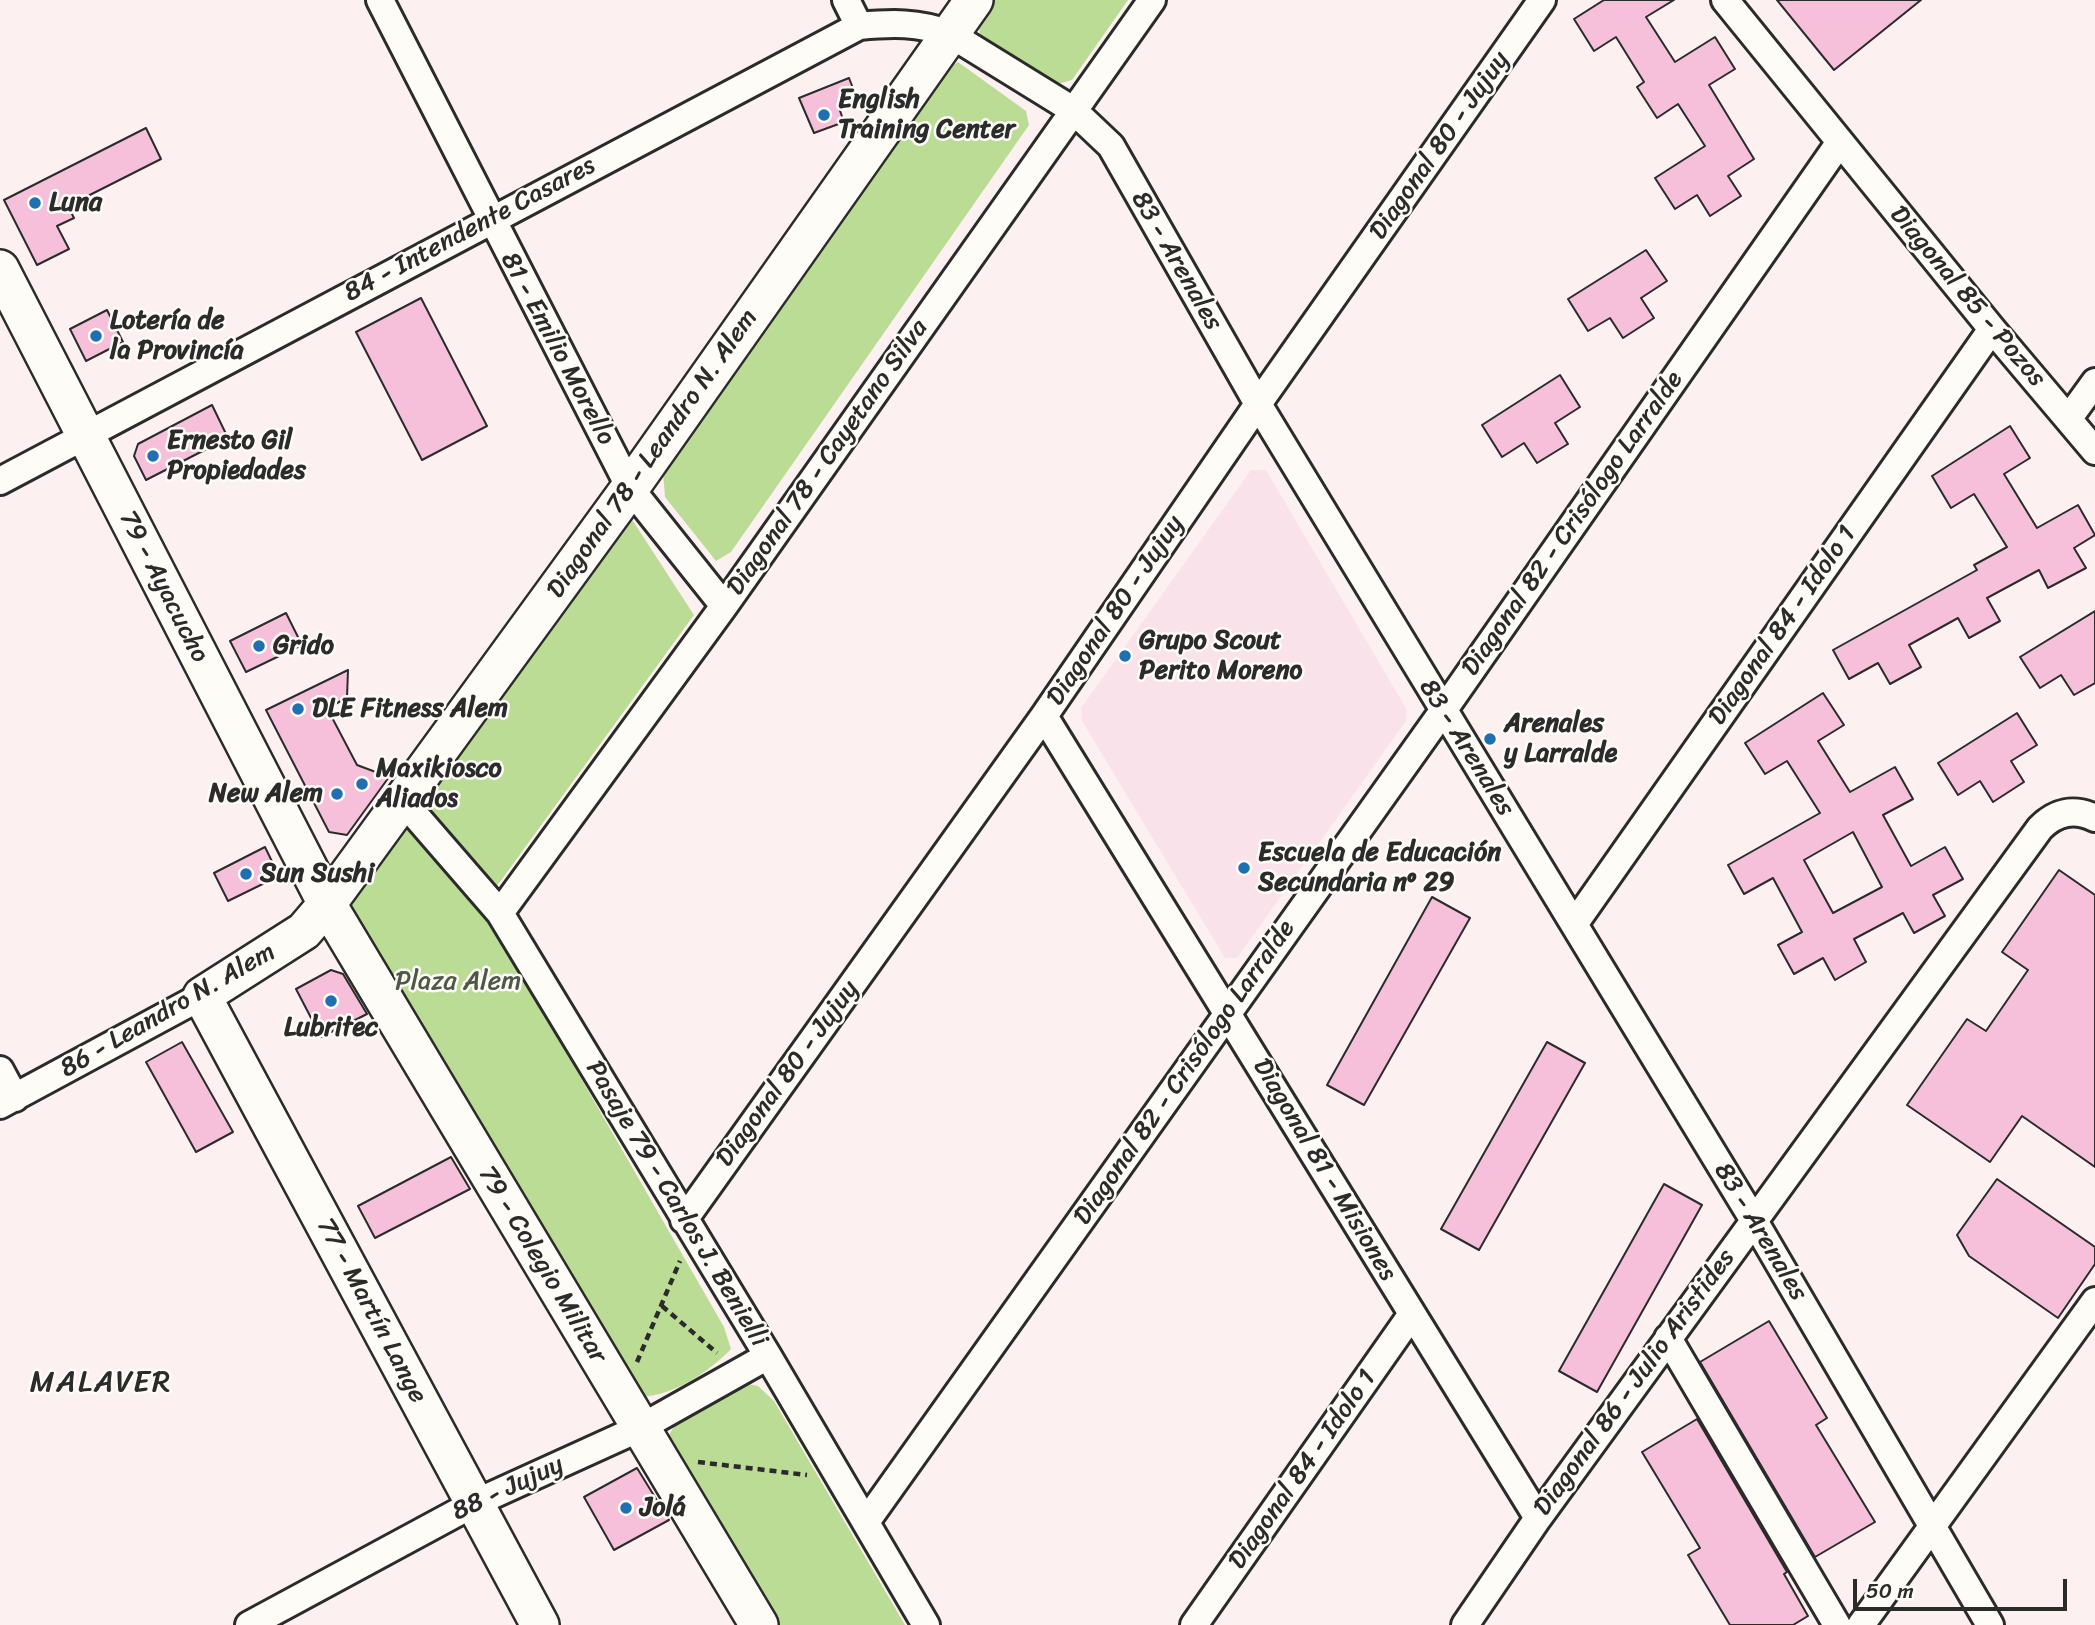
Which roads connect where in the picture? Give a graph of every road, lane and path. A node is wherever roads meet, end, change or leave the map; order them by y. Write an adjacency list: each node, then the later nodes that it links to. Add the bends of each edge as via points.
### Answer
1 (380, 0): 11 (street, 81 - Emilio Morello)
2 (846, 0): 7 (street)
3 (974, 0): 8 (street, Diagonal 78 - Leandro N. Alem)
4 (1152, 0): 9 (street, Diagonal 78 - Cayetano Silva)
5 (1542, 0): 15 (street, Diagonal 80 - Jujuy)
6 (1725, 0): 10 (street, Diagonal 85 - Pozos)
7 (859, 26): 8 (street, 84 - Intendente Casares, via 901,22); 11 (street, 84 - Intendente Casares)
8 (950, 34): 9 (street, 83 - Arenales); 20 (street, Diagonal 78 - Leandro N. Alem)
9 (1073, 110): 15 (street, 83 - Arenales, via 1111,146); 21 (street, Diagonal 78 - Cayetano Silva)
10 (1840, 142): 13 (street, Diagonal 85 - Pozos); 22 (street, Diagonal 82 - Crisólogo Larralde)
11 (489, 219): 17 (street, 84 - Intendente Casares); 20 (street, 81 - Emilio Morello)
12 (0, 269): 17 (street, 79 - Ayacucho)
13 (1992, 329): 16 (street, Diagonal 85 - Pozos); 28 (street, Diagonal 84 - Idolo 1)
14 (2095, 382): 16 (street)
15 (1258, 404): 22 (street, 83 - Arenales); 23 (street, Diagonal 80 - Jujuy)
16 (2069, 418): 18 (street, Diagonal 85 - Pozos)
17 (86, 437): 19 (street, 84 - Intendente Casares); 26 (street, 79 - Ayacucho)
18 (2095, 451)
19 (0, 481)
20 (630, 488): 21 (street, 81 - Emilio Morello); 24 (street, Diagonal 78 - Leandro N. Alem)
21 (724, 606): 27 (street, Diagonal 78 - Cayetano Silva)
22 (1443, 711): 28 (street, 83 - Arenales); 30 (street, Diagonal 82 - Crisólogo Larralde)
23 (1044, 716): 30 (street, Diagonal 81 - Misiones); 34 (street, Diagonal 80 - Jujuy)
24 (403, 801): 26 (street, Diagonal 78 - Leandro N. Alem); 27 (street, Pasaje 79 - Carlos J. Benielli)
25 (2095, 818): 33 (street, Diagonal 86 - Julio Aristides, via 2063,812 2039,828)
26 (327, 904): 29 (street, 86 - Leandro N. Alem, via 304,931); 42 (street, 79 - Colegio Militar)
27 (500, 913): 34 (street, Pasaje 79 - Carlos J. Benielli)
28 (1575, 923): 33 (street, 83 - Arenales)
29 (202, 996): 32 (street, 86 - Leandro N. Alem); 44 (street, 77 - Martín Lange)
30 (1229, 1012): 38 (street, Diagonal 81 - Misiones); 46 (street, Diagonal 82 - Crisólogo Larralde)
31 (0, 1070): 32 (street)
32 (7, 1101)
33 (1753, 1219): 39 (street, Diagonal 86 - Julio Aristides); 47 (street, 83 - Arenales)
34 (684, 1220): 35 (street, Pasaje 79 - Carlos J. Benielli)
35 (698, 1243): 37 (path, via 682,1256); 40 (street, Pasaje 79 - Carlos J. Benielli)
36 (2095, 1301): 47 (street)
37 (662, 1306): 41 (path); 42 (path)
38 (1412, 1314): 45 (street, Diagonal 81 - Misiones); 52 (street, Diagonal 84 - Idolo 1)
39 (1668, 1338): 45 (street, Diagonal 86 - Julio Aristides); 54 (street)
40 (768, 1356): 41 (street, 88 - Jujuy); 46 (street, Pasaje 79 - Carlos J. Benielli)
41 (739, 1372): 42 (street, 88 - Jujuy)
42 (640, 1428): 43 (path); 44 (street, 88 - Jujuy); 50 (street, 79 - Colegio Militar)
43 (810, 1475)
44 (475, 1503): 48 (street, 88 - Jujuy); 49 (street, 77 - Martín Lange)
45 (1538, 1518): 53 (street, Diagonal 86 - Julio Aristides)
46 (866, 1522): 51 (street, Pasaje 79 - Carlos J. Benielli)
47 (1931, 1524): 55 (street); 56 (street, 83 - Arenales)
48 (249, 1625)
49 (540, 1625)
50 (759, 1625)
51 (926, 1625)
52 (1194, 1625)
53 (1465, 1625)
54 (1837, 1625)
55 (1861, 1625)
56 (1990, 1625)

